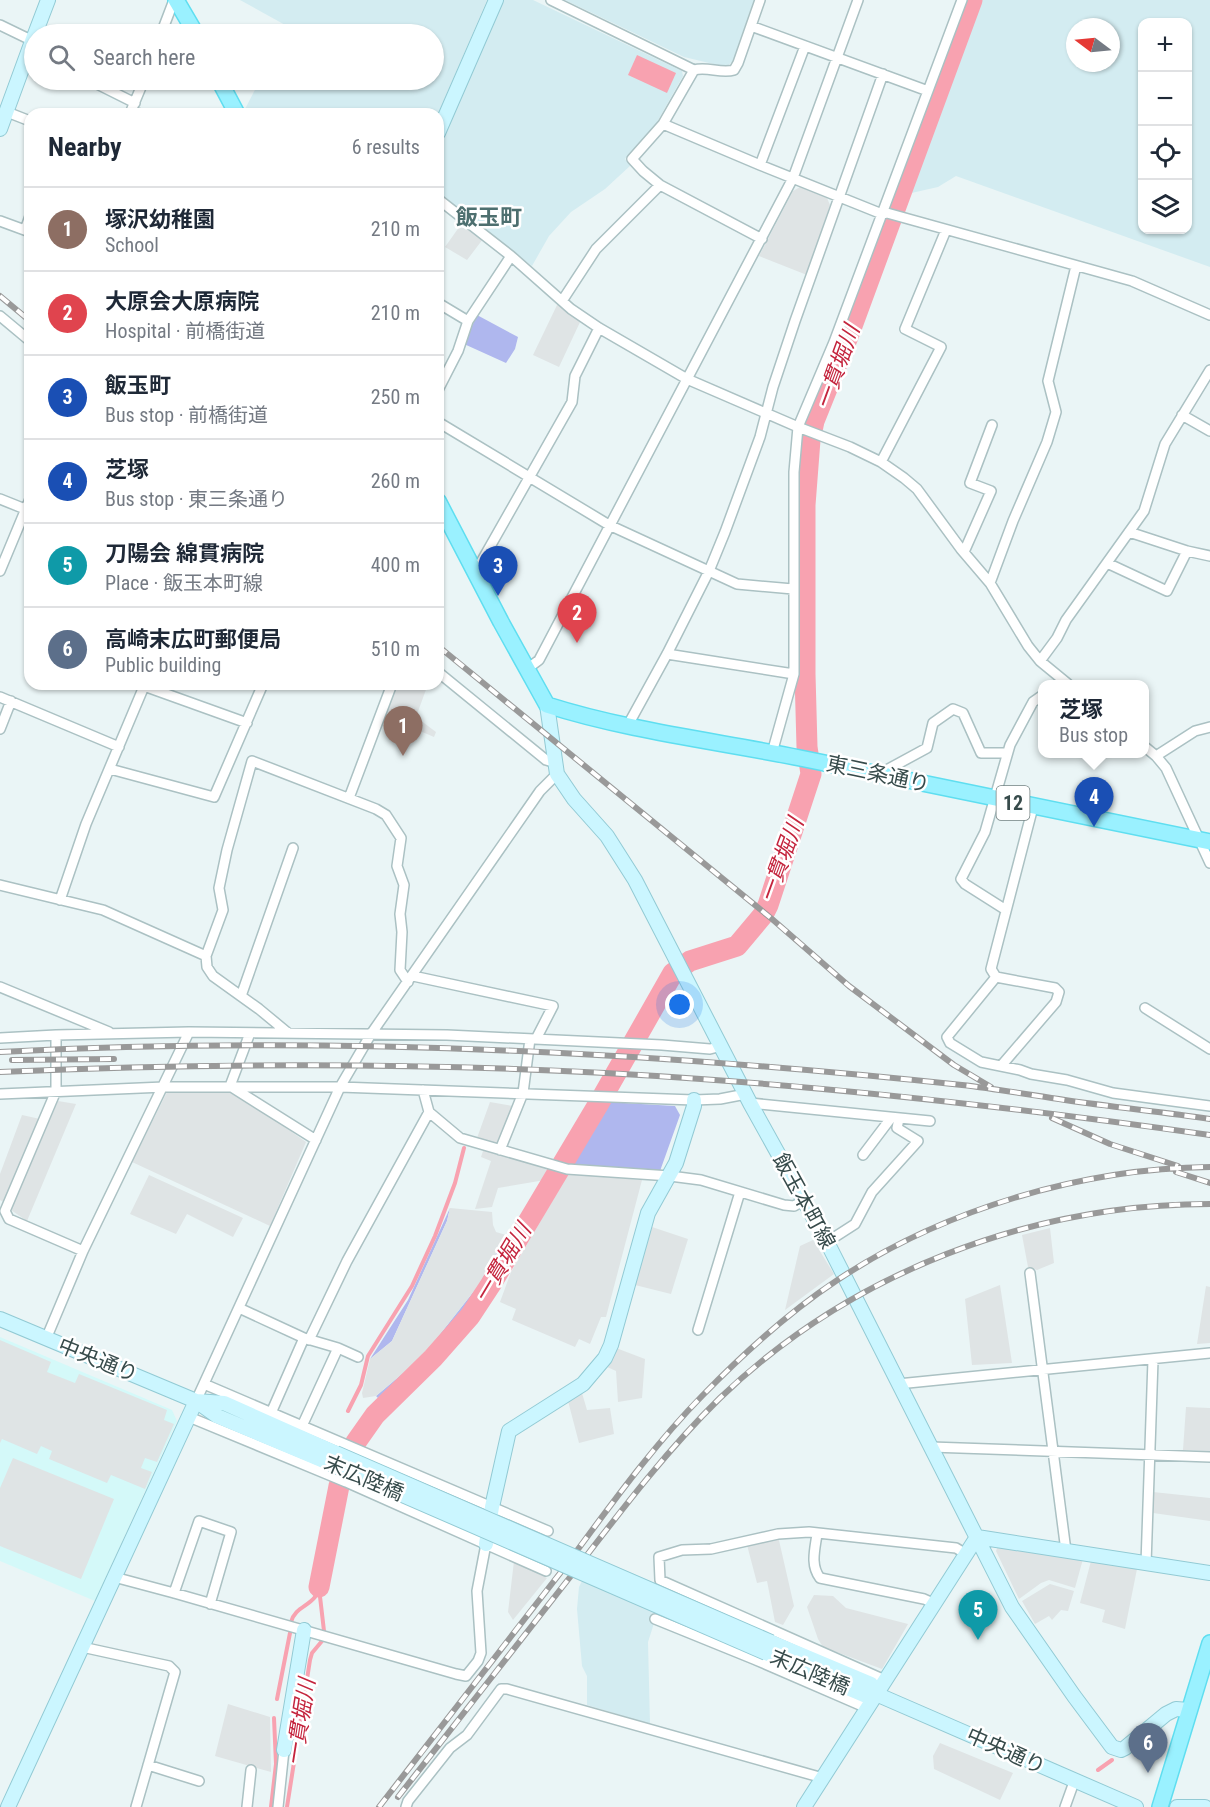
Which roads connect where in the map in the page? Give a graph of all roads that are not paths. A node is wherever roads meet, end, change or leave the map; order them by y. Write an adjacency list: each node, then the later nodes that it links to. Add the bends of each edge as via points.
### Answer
1 (48, 0): 9 (street)
2 (175, 0): 10 (street); 11 (main road)
3 (496, 0): 28 (street)
4 (551, 0): 17 (street)
5 (760, 0): 12 (street)
6 (858, 0): 15 (street)
7 (962, 0): 22 (street)
8 (0, 24): 13 (street)
9 (40, 24)
10 (165, 24)
11 (190, 24)
12 (751, 26): 14 (street); 17 (street, via 734,70)
13 (24, 35)
14 (805, 46): 15 (street); 31 (street)
15 (837, 57): 18 (street); 32 (street)
16 (24, 67): 26 (street)
17 (694, 70): 29 (street)
18 (883, 74): 22 (street); 34 (street)
19 (105, 90): 23 (street)
20 (141, 90): 24 (street)
21 (224, 90): 25 (main road)
22 (928, 91): 36 (street)
23 (130, 108)
24 (135, 108)
25 (234, 108)
26 (7, 112): 27 (street); 30 (street)
27 (24, 119)
28 (444, 119)
29 (663, 124): 31 (street); 33 (street, via 632,159)
30 (0, 129)
31 (760, 165): 32 (street)
32 (793, 178): 34 (street); 40 (street)
33 (660, 185): 40 (street); 43 (street, via 596,249)
34 (838, 197): 36 (street); 53 (street)
35 (444, 204): 41 (street)
36 (884, 213): 39 (street); 57 (street)
37 (0, 221): 38 (street)
38 (24, 230)
39 (946, 230): 42 (street); 59 (street, via 905,329 941,347)
40 (762, 239): 52 (street)
41 (511, 256): 43 (street); 47 (street)
42 (1076, 266): 45 (street, via 1138,283); 74 (street, via 1048,381 1056,412)
43 (562, 301): 48 (street)
44 (444, 307): 47 (street)
45 (1210, 315)
46 (0, 316): 49 (street)
47 (468, 321): 51 (street)
48 (599, 328): 52 (street); 60 (street, via 575,376 572,402)
49 (24, 336)
50 (1210, 370): 54 (street)
51 (444, 378)
52 (687, 379): 53 (street); 65 (street)
53 (765, 413): 57 (street); 72 (street, via 760,437)
54 (1182, 415): 58 (street); 66 (street, via 1165,444 1144,512)
55 (992, 425): 68 (street, via 970,483 991,491)
56 (444, 426): 60 (street)
57 (800, 428): 59 (street); 75 (street, via 794,471)
58 (1210, 431)
59 (881, 462): 68 (street, via 917,489)
60 (527, 477): 65 (street); 73 (street)
61 (0, 499): 62 (street)
62 (24, 508)
63 (444, 513): 73 (main road)
64 (24, 519): 71 (street)
65 (609, 525): 72 (street); 78 (street, via 538,660)
66 (1129, 532): 67 (street); 70 (street)
67 (1187, 551): 69 (street); 70 (street, via 1167,591)
68 (964, 552): 74 (street)
69 (1210, 556)
70 (1107, 563): 77 (street)
71 (0, 571)
72 (709, 571): 75 (street, via 737,584); 76 (street)
73 (475, 573): 78 (main road)
74 (990, 583): 77 (street)
75 (793, 589): 79 (street)
76 (667, 654): 79 (street); 91 (street)
77 (1040, 661): 81 (street)
78 (527, 669): 89 (main road)
79 (794, 674): 97 (street)
80 (444, 677): 102 (street)
81 (1062, 680)
82 (143, 690): 94 (street)
83 (158, 690): 90 (street)
84 (261, 690): 90 (street)
85 (390, 690): 104 (street)
86 (0, 697): 88 (street)
87 (1038, 698): 98 (street)
88 (11, 701): 93 (street); 94 (street)
89 (547, 705): 91 (main road, 東三条通り / 12); 102 (street, 飯玉本町線)
90 (247, 723): 96 (street)
91 (628, 725): 97 (main road, 東三条通り / 12)
92 (1210, 727): 99 (street, via 1195,731)
93 (0, 729)
94 (119, 747): 101 (street)
95 (1149, 750): 99 (street)
96 (234, 753): 100 (street); 101 (street, via 214,797)
97 (772, 753): 103 (main road, 東三条通り / 12)
98 (1008, 753): 103 (street, via 981,753 963,713 953,709 933,723 927,748); 105 (street)
99 (1156, 756): 107 (street)
100 (252, 760): 104 (street); 113 (street, via 219,888 223,910)
101 (110, 769): 111 (street)
102 (556, 769): 115 (street); 127 (street, 飯玉本町線, via 574,799 616,847)
103 (879, 775): 105 (main road, 東三条通り / 12)
104 (349, 798): 115 (street, via 386,815 401,838 397,866 404,885 400,970)
105 (994, 798): 106 (main road, 東三条通り / 12); 112 (street, via 985,832 961,879)
106 (1033, 807): 107 (main road, 東三条通り / 12); 112 (street)
107 (1205, 841): 109 (street)
108 (293, 848): 117 (street)
109 (1210, 863)
110 (0, 885): 111 (street)
111 (60, 900): 113 (street, via 103,910)
112 (1006, 910): 114 (street, via 991,969)
113 (206, 956): 117 (street, via 213,976)
114 (996, 976): 129 (street, via 947,1036 950,1043 981,1062); 129 (street, via 1059,992 1056,1002)
115 (410, 979): 123 (street); 126 (street, via 553,1006)
116 (0, 987): 120 (street)
117 (241, 996): 122 (street)
118 (1145, 1008): 128 (street)
119 (189, 1032): 120 (street); 121 (street); 131 (street)
120 (113, 1033): 124 (street)
121 (250, 1033): 122 (street); 130 (street)
122 (288, 1033): 123 (street)
123 (371, 1034): 126 (street); 132 (street)
124 (56, 1035): 125 (street); 133 (street)
125 (0, 1038)
126 (533, 1039): 127 (street, via 710,1049); 136 (street)
127 (722, 1046): 137 (street, 飯玉本町線)
128 (1210, 1049)
129 (1001, 1066): 139 (street, via 1113,1093)
130 (230, 1086): 131 (street); 132 (street); 143 (street)
131 (164, 1087): 133 (street); 151 (street)
132 (340, 1087): 134 (street); 143 (street)
133 (56, 1090): 135 (street); 149 (street)
134 (423, 1090): 136 (street); 140 (street)
135 (0, 1094)
136 (523, 1094): 138 (street); 144 (street)
137 (748, 1099): 138 (street); 141 (street); 148 (street, 飯玉本町線)
138 (694, 1100): 146 (street)
139 (1210, 1106)
140 (429, 1112): 144 (street, via 460,1138); 157 (street)
141 (895, 1118): 142 (street); 145 (street); 150 (street, via 897,1128 918,1141 872,1192 855,1224)
142 (930, 1121)
143 (316, 1140): 153 (street)
144 (500, 1150): 146 (street, via 567,1169)
145 (863, 1155)
146 (670, 1176): 147 (street, via 701,1180); 174 (street, via 648,1213 605,1358 583,1384 509,1431)
147 (740, 1192): 148 (street, via 784,1205 794,1206); 155 (street)
148 (803, 1201): 150 (street, 飯玉本町線)
149 (2, 1210): 151 (street, via 9,1219)
150 (827, 1242): 164 (street, 飯玉本町線)
151 (83, 1251): 156 (street)
152 (1030, 1273): 162 (street)
153 (239, 1308): 157 (street); 163 (street)
154 (0, 1320): 156 (street, 中央通り)
155 (698, 1330)
156 (46, 1339): 165 (street, 中央通り)
157 (307, 1339): 158 (street); 166 (street)
158 (338, 1348): 160 (street); 168 (street)
159 (1210, 1353): 161 (street)
160 (358, 1357)
161 (1153, 1360): 162 (street); 171 (street)
162 (1042, 1371): 164 (street); 170 (street)
163 (204, 1384): 165 (street); 166 (street)
164 (898, 1384): 169 (street, 飯玉本町線)
165 (196, 1401): 167 (street); 173 (street, 末広陸橋, via 217,1416)
166 (271, 1413): 168 (street)
167 (189, 1417): 173 (street); 184 (street)
168 (302, 1426): 173 (street)
169 (931, 1447): 170 (street); 177 (street, 飯玉本町線)
170 (1054, 1452): 171 (street); 179 (street)
171 (1150, 1456): 172 (street); 181 (street)
172 (1210, 1457)
173 (337, 1460): 174 (street, via 357,1450); 178 (street, via 346,1482); 191 (street, 末広陸橋, bridge)
174 (492, 1507): 175 (street); 178 (street)
175 (548, 1531)
176 (817, 1534): 180 (street, via 956,1548); 186 (street, via 814,1565 820,1578); 191 (street, via 778,1534 659,1557 660,1580)
177 (976, 1537): 179 (street); 180 (street); 196 (street, 飯玉本町線, via 1012,1607 1112,1747 1125,1748 1171,1711)
178 (486, 1544): 182 (street); 189 (street, via 477,1591 481,1653 466,1676)
179 (1066, 1551): 181 (street)
180 (966, 1554): 186 (street)
181 (1146, 1564): 183 (street)
182 (546, 1571)
183 (1210, 1573)
184 (114, 1577): 185 (street); 192 (street)
185 (174, 1593): 187 (street); 187 (street, via 199,1521 231,1532)
186 (933, 1603): 193 (street)
187 (210, 1604): 189 (street)
188 (655, 1619): 191 (street)
189 (303, 1630): 197 (street)
190 (1210, 1643): 196 (main road)
191 (765, 1646): 193 (street); 194 (street, 末広陸橋, via 864,1695); 195 (street)
192 (82, 1647): 198 (street, via 169,1666 175,1672); 203 (street)
193 (885, 1680): 194 (street)
194 (876, 1694): 195 (street); 202 (street, 中央通り)
195 (867, 1708): 200 (street)
196 (1190, 1710): 211 (main road)
197 (284, 1750): 206 (street)
198 (148, 1765): 201 (street); 204 (street)
199 (251, 1770): 205 (street)
200 (823, 1778): 207 (street, via 501,1689); 208 (street)
201 (199, 1781)
202 (1074, 1782): 209 (street); 210 (street, 中央通り)
203 (8, 1807)
204 (135, 1807)
205 (247, 1807)
206 (278, 1807)
207 (406, 1807)
208 (804, 1807)
209 (1065, 1807)
210 (1136, 1807)
211 (1160, 1807)
212 (1177, 1807): 213 (street)
213 (1205, 1807)

